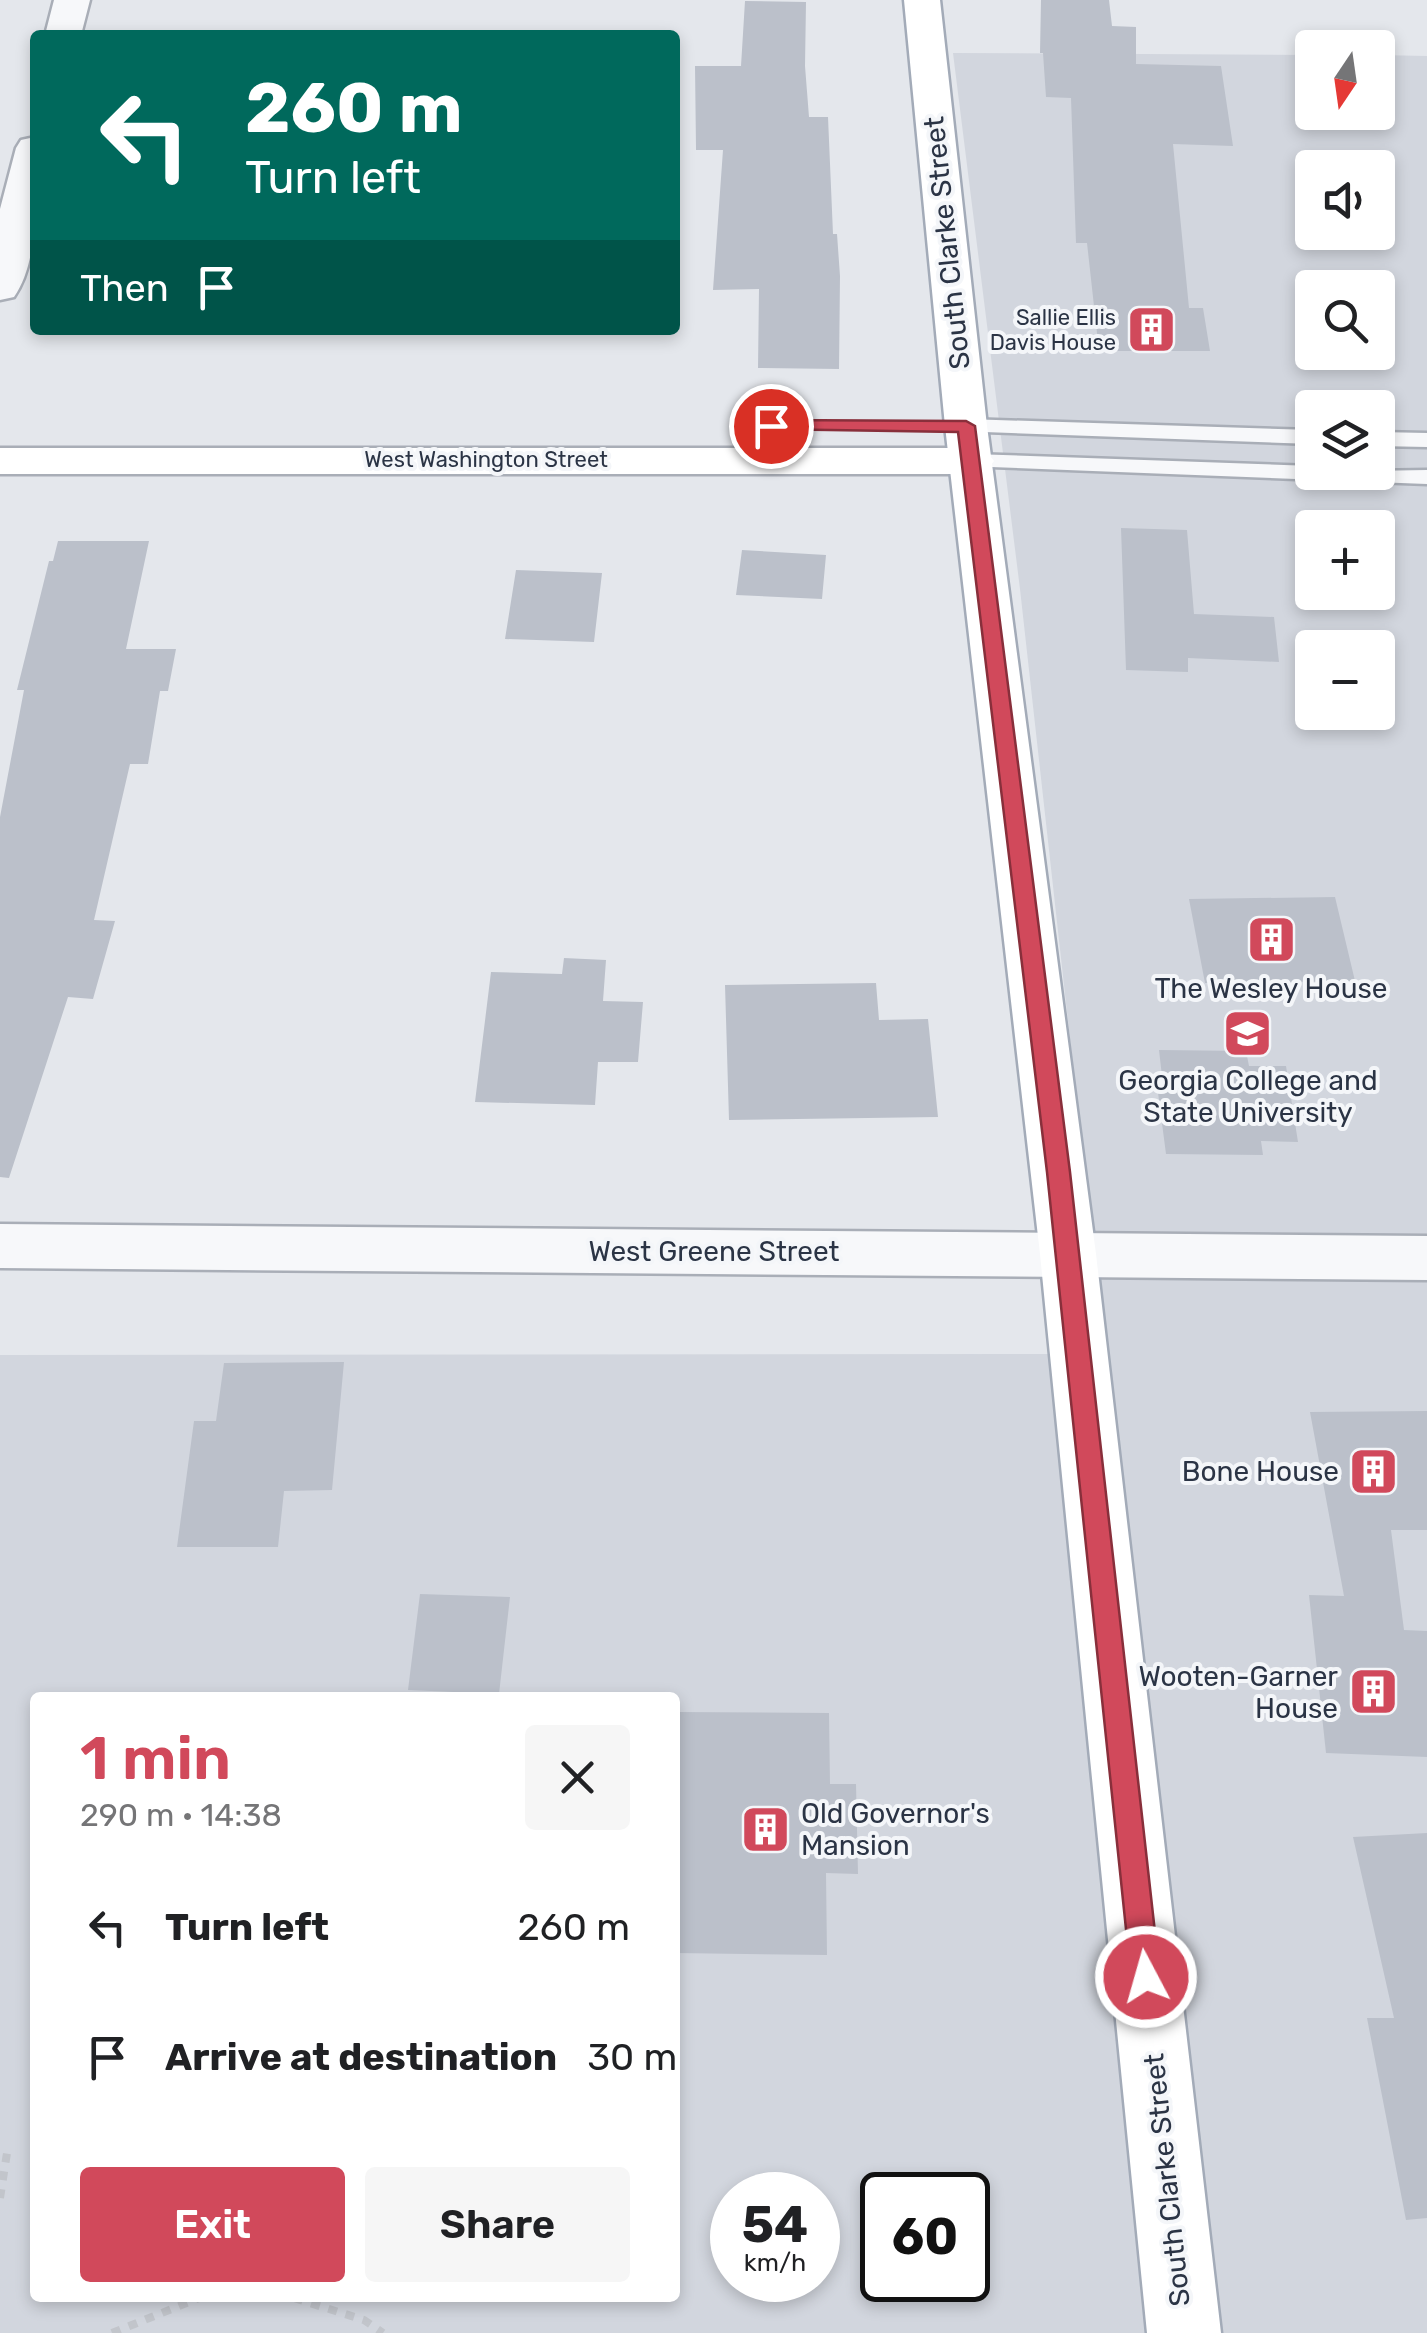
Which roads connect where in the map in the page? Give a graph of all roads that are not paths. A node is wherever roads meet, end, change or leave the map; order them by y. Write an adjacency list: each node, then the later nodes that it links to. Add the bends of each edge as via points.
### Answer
1 (72, 0): 3 (street)
2 (922, 0): 10 (main road, South Clarke Street)
3 (64, 30)
4 (30, 168): 5 (street)
5 (0, 288)
6 (0, 427): 10 (main road, West Washington Street)
7 (1295, 437): 10 (lane)
8 (1395, 439): 9 (lane)
9 (1427, 440)
10 (969, 444): 11 (main road, West Washington Street); 12 (lane); 14 (main road, South Clarke Street)
11 (0, 461)
12 (1427, 477)
13 (0, 1246): 14 (street, West Greene Street)
14 (1068, 1254): 15 (street, West Greene Street); 16 (main road, South Clarke Street)
15 (1427, 1258)
16 (1184, 2333)

